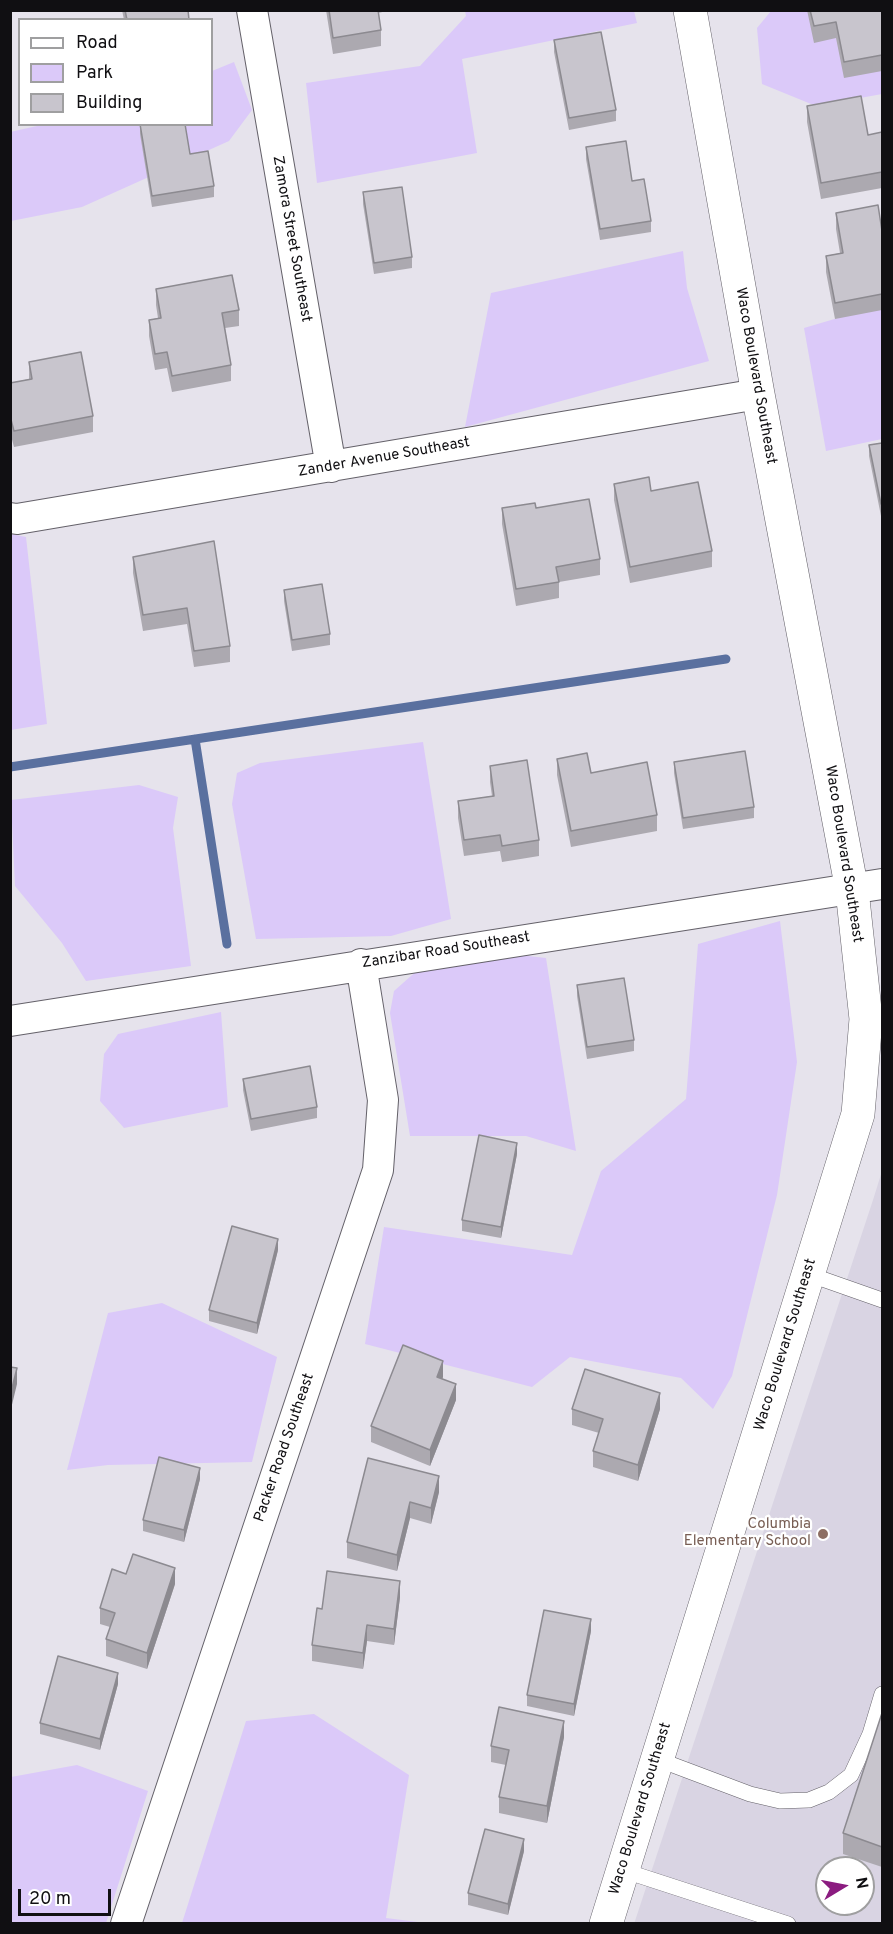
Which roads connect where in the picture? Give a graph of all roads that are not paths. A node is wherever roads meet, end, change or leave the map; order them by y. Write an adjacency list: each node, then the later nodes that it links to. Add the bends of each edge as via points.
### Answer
1 (252, 10): 4 (street, Zamora Street Southeast)
2 (690, 10): 3 (street, Waco Boulevard Southeast)
3 (758, 394): 4 (street, Zander Avenue Southeast); 6 (street, Waco Boulevard Southeast)
4 (331, 467): 5 (street, Zander Avenue Southeast)
5 (10, 518)
6 (867, 887): 7 (street, Zanzibar Road Southeast); 9 (street, Waco Boulevard Southeast, via 866,1018 858,1114)
7 (361, 964): 8 (street, Zanzibar Road Southeast); 14 (street, Packer Road Southeast, via 383,1100 378,1170)
8 (10, 1021)
9 (808, 1274): 10 (lane); 12 (street, Waco Boulevard Southeast)
10 (882, 1300)
11 (882, 1694): 12 (lane, via 870,1734 851,1775 829,1792 809,1800 780,1801 750,1794)
12 (657, 1760): 13 (street, Waco Boulevard Southeast)
13 (622, 1870): 15 (street, Waco Boulevard Southeast); 16 (lane)
14 (126, 1923)
15 (606, 1923)
16 (788, 1923)

